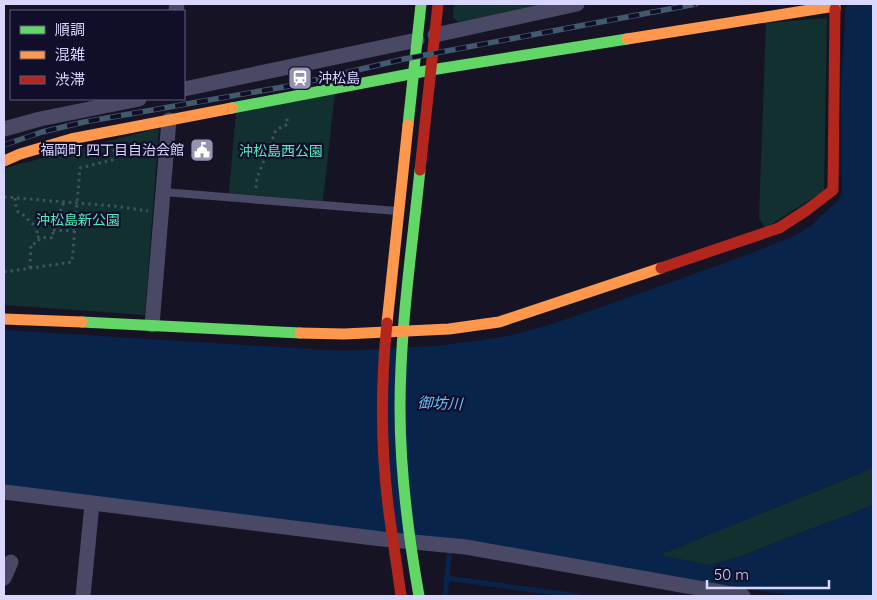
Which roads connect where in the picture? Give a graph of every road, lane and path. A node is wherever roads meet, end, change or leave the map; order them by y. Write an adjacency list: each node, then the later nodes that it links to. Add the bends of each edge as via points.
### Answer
1 (421, 4): 5 (street)
2 (438, 4): 4 (street)
3 (576, 4): 4 (street)
4 (434, 35): 6 (street)
5 (417, 40): 7 (street); 8 (street)
6 (431, 70): 7 (street); 32 (street); 32 (street, via 834,6 833,190 779,228 499,322)
7 (413, 73): 9 (street); 21 (street)
8 (185, 89)
9 (283, 98): 11 (street); 18 (path, via 288,124 276,130 257,178)
10 (133, 100): 12 (street)
11 (169, 120): 13 (street); 15 (street)
12 (4, 129)
13 (110, 131): 14 (street, via 48,145); 20 (path, via 116,159 80,168)
14 (4, 161)
15 (163, 192): 18 (lane); 22 (street)
16 (4, 197): 17 (path)
17 (15, 198): 19 (path); 24 (path, via 18,212)
18 (255, 199): 21 (lane)
19 (64, 201): 20 (path); 23 (path)
20 (77, 202): 22 (path); 26 (path)
21 (398, 211): 33 (street)
22 (161, 212): 31 (street)
23 (53, 222): 24 (path, via 37,222); 25 (path)
24 (37, 226): 27 (path, via 37,237)
25 (53, 230): 26 (path); 27 (path, via 53,238)
26 (75, 231): 28 (path, via 72,262)
27 (41, 238): 28 (path, via 31,244)
28 (30, 268): 29 (path)
29 (4, 272)
30 (4, 318): 31 (street)
31 (152, 324): 33 (street)
32 (403, 331): 33 (street); 37 (street, via 401,432)
33 (385, 338): 36 (street, via 383,408)
34 (4, 492): 35 (street)
35 (92, 504): 36 (street); 40 (street)
36 (392, 538): 37 (street); 41 (street)
37 (409, 540): 42 (street); 43 (street, via 466,547)
38 (11, 562): 39 (street)
39 (4, 578)
40 (83, 596)
41 (401, 596)
42 (419, 596)
43 (743, 596)

